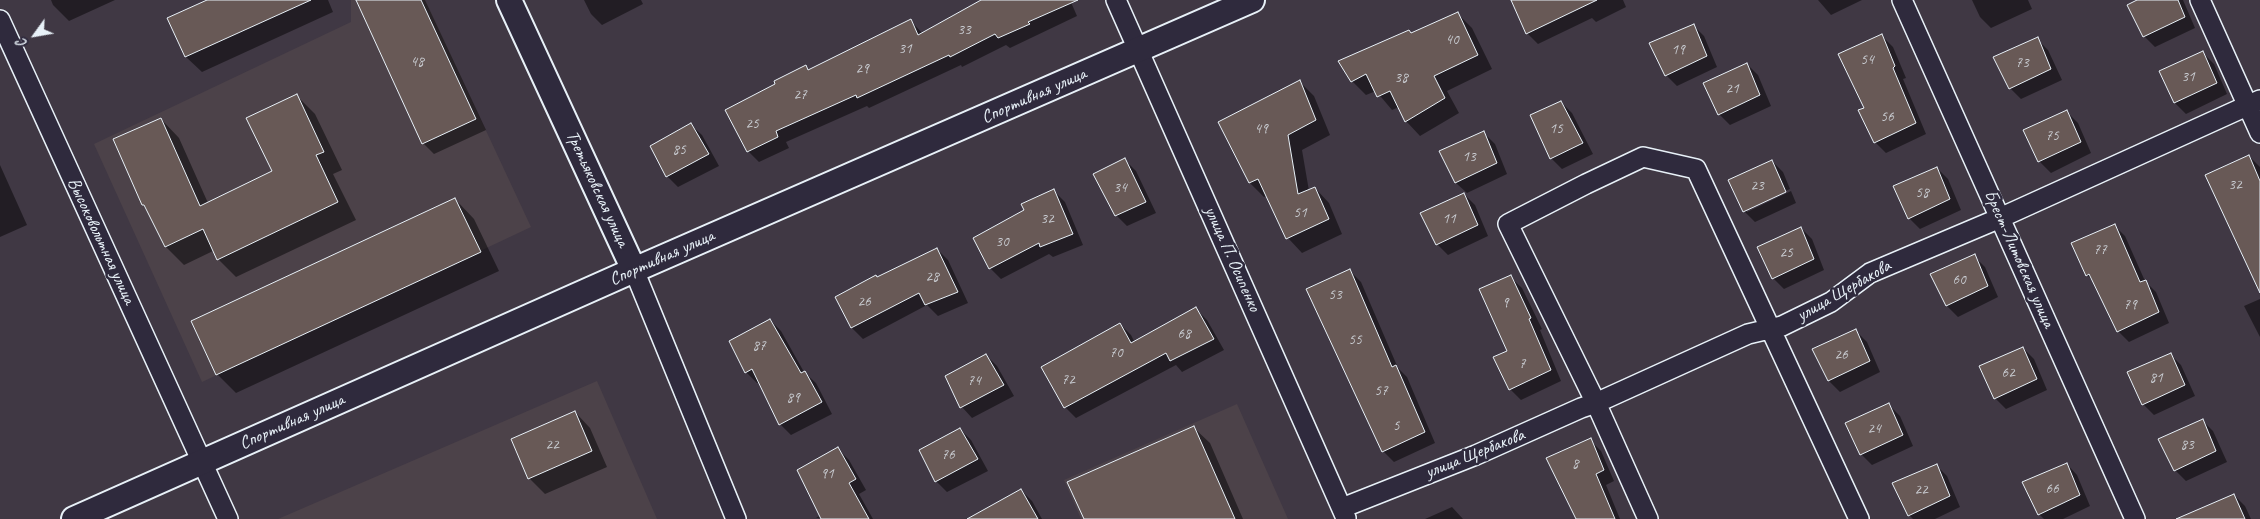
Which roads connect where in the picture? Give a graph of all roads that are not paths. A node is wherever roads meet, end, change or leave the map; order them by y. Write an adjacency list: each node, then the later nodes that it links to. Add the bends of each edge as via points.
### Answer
1 (509, 0): 11 (street, Третьяковская улица)
2 (1116, 0): 7 (street, улица П. Осипенко)
3 (1252, 0): 7 (street, Спортивная улица)
4 (1902, 0): 10 (street, Брест-Литовская улица)
5 (2200, 0): 8 (street)
6 (0, 20): 14 (street, Высоковольтная улица)
7 (1140, 50): 11 (street, Спортивная улица); 15 (street, улица П. Осипенко)
8 (2254, 103): 9 (street); 10 (street, улица Щербакова)
9 (2260, 133)
10 (2000, 218): 12 (street, улица Щербакова, via 1870,272 1831,302); 21 (street, Брест-Литовская улица)
11 (634, 270): 14 (street, Спортивная улица); 18 (street, Третьяковская улица)
12 (1770, 329): 13 (street, улица Щербакова, via 1748,334); 13 (street, via 1696,169 1643,157 1508,224); 20 (street)
13 (1596, 404): 15 (street, улица Щербакова); 19 (street)
14 (202, 462): 16 (street, Спортивная улица); 17 (street, Высоковольтная улица)
15 (1344, 513)
16 (74, 519)
17 (228, 519)
18 (736, 519)
19 (1648, 519)
20 (1859, 519)
21 (2135, 519)

